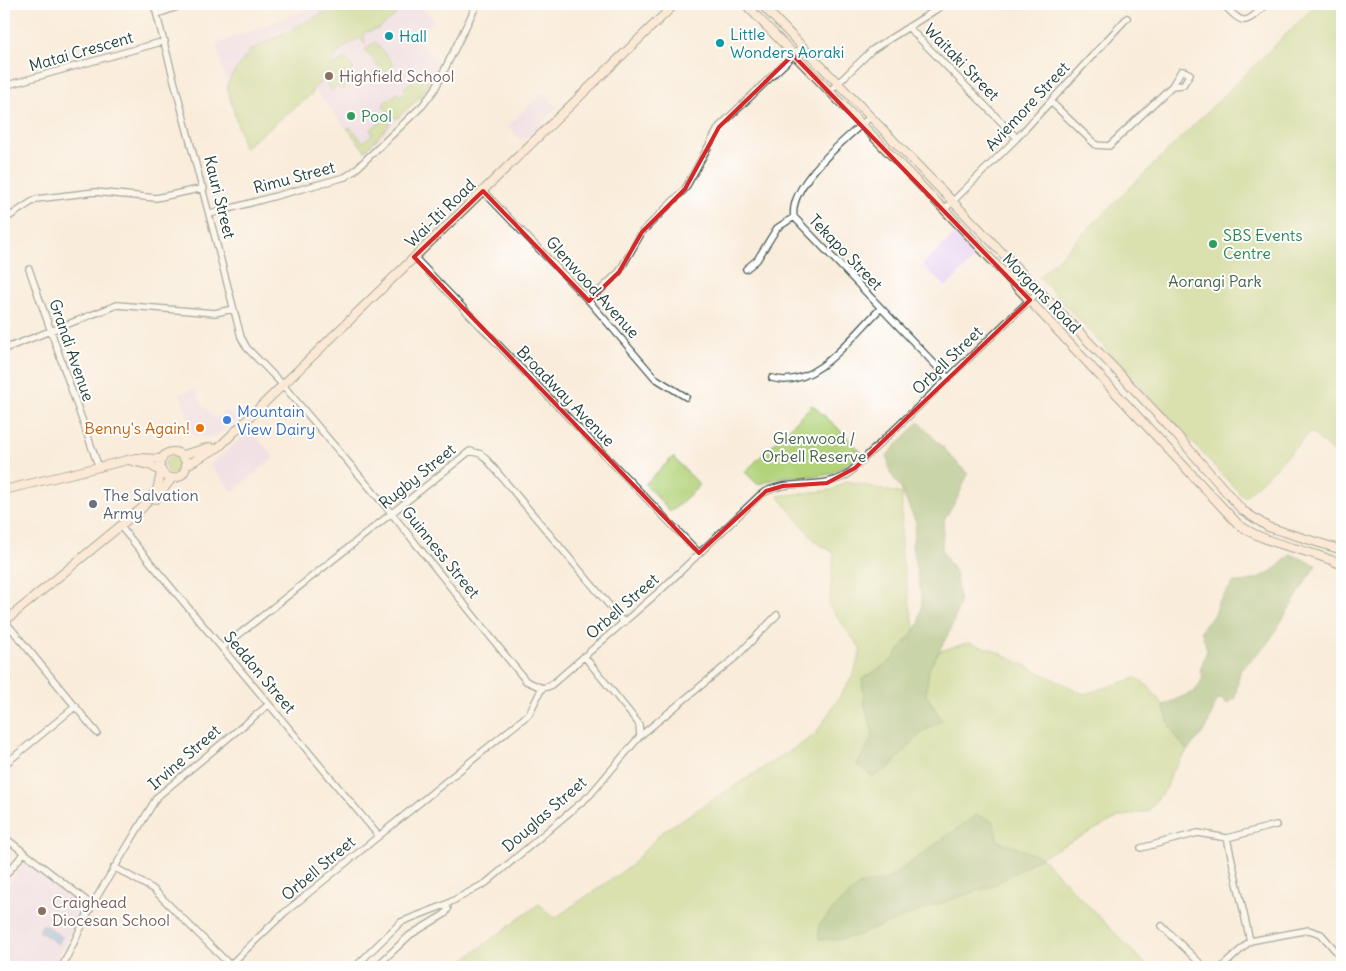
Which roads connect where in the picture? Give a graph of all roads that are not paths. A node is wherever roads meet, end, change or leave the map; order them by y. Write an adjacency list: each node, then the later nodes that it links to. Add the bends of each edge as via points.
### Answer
1 (154, 4): 10 (street, Kauri Street)
2 (185, 4): 10 (street)
3 (477, 4): 28 (street, Rimu Street, via 435,89 423,106 354,172)
4 (675, 4): 25 (street, Wai-Iti Road)
5 (745, 4): 15 (street, Morgans Road)
6 (761, 4): 14 (street, Morgans Road)
7 (945, 4): 12 (street)
8 (1223, 4): 9 (street, via 1242,22 1249,20)
9 (1266, 4)
10 (158, 14): 13 (street, Kauri Street)
11 (1127, 18): 20 (street, Aviemore Street)
12 (908, 27): 16 (street, via 872,50); 23 (street, Waitaki Street)
13 (165, 41): 17 (street, Matai Crescent); 24 (street, Kauri Street)
14 (803, 46): 15 (street); 16 (street, Morgans Road)
15 (793, 55): 19 (street, Morgans Road); 36 (street, via 719,127 685,189 642,232 619,272)
16 (838, 83): 19 (street); 21 (street, Morgans Road)
17 (4, 86)
18 (1172, 86): 20 (street, via 1110,146 1096,145)
19 (830, 91): 22 (street, Morgans Road)
20 (1050, 102): 23 (street, Aviemore Street)
21 (870, 117): 22 (street, Tekapo Street); 26 (street, Morgans Road)
22 (861, 125): 27 (street, Morgans Road); 29 (street, Tekapo Street, via 805,182 794,202)
23 (1016, 138): 26 (street, Aviemore Street)
24 (204, 188): 28 (street, Kauri Street); 30 (street, via 156,198 96,192 36,199)
25 (483, 191): 31 (street, Wai-Iti Road); 36 (street, Glenwood Avenue)
26 (953, 202): 27 (street, Aviemore Street); 34 (street, Morgans Road)
27 (944, 210): 35 (street, Morgans Road)
28 (210, 214): 38 (street, Kauri Street)
29 (794, 217): 33 (street, via 777,228 757,260); 37 (street, Tekapo Street)
30 (4, 220)
31 (414, 256): 45 (street, Wai-Iti Road); 60 (street, Broadway Avenue)
32 (29, 269): 39 (street, Grandi Avenue)
33 (746, 269)
34 (1039, 291): 35 (street, Orbell Street); 41 (street, Morgans Road)
35 (1030, 300): 43 (street, Orbell Street); 44 (street, Morgans Road)
36 (589, 301): 46 (street, Glenwood Avenue, via 655,378)
37 (881, 308): 42 (street, via 816,371 791,381); 43 (street, Tekapo Street)
38 (233, 309): 39 (street, via 215,313 117,305); 45 (street, Kauri Street, via 240,337 247,348)
39 (52, 331): 40 (street); 52 (street, Grandi Avenue)
40 (4, 348)
41 (1116, 370): 44 (street); 59 (street, Morgans Road, via 1249,516 1276,529)
42 (772, 378)
43 (948, 378): 60 (street, Orbell Street, via 846,475 827,484 783,486 766,491)
44 (1106, 379): 61 (street, Morgans Road, via 1246,530)
45 (282, 384): 47 (street, Wai-Iti Road); 57 (street, Guinness Street)
46 (686, 397)
47 (223, 442): 48 (street, Wai-Iti Road); 51 (street, Wai-Iti Road)
48 (183, 455): 49 (street, via 174,453); 51 (street)
49 (162, 459): 50 (street); 53 (street)
50 (132, 461): 52 (street); 53 (street, via 150,465)
51 (187, 465): 54 (street, via 184,472)
52 (99, 468): 55 (street)
53 (161, 472): 54 (street); 56 (street, via 157,490)
54 (172, 478): 56 (street, via 154,500)
55 (4, 490)
56 (142, 508): 58 (street)
57 (392, 514): 64 (street, Rugby Street, via 470,451 480,454); 65 (street, Rugby Street); 67 (street, Guinness Street, via 526,681)
58 (120, 526): 63 (street); 65 (street, Seddon Street)
59 (1342, 550)
60 (699, 553): 64 (street, Orbell Street)
61 (1342, 565)
62 (777, 615): 71 (street, Douglas Street, via 736,656)
63 (4, 621): 69 (street)
64 (624, 623): 66 (street, Orbell Street)
65 (222, 648): 68 (street, Seddon Street)
66 (584, 656): 67 (street, Orbell Street, via 550,686); 71 (street, via 639,724)
67 (542, 688): 74 (street, Orbell Street, via 529,714)
68 (268, 704): 74 (street, Seddon Street); 79 (street, Irvine Street, via 157,797)
69 (76, 706): 70 (street); 72 (street)
70 (97, 733)
71 (640, 736): 82 (street, Douglas Street, via 590,795 486,883)
72 (4, 765)
73 (1276, 825): 76 (street)
74 (378, 835): 86 (street, Orbell Street, via 284,913)
75 (4, 837): 78 (street)
76 (1227, 838): 77 (street, via 1198,833); 84 (street)
77 (1141, 848)
78 (24, 853): 80 (street); 81 (street)
79 (114, 867): 81 (street, Irvine Street); 86 (street, via 153,889)
80 (4, 878)
81 (92, 905): 87 (street, Irvine Street)
82 (445, 905): 88 (street, Douglas Street, via 401,922); 89 (street, via 448,909 445,914 410,935)
83 (1162, 926): 90 (street)
84 (1250, 941): 85 (street, via 1309,930 1321,934); 91 (street)
85 (1342, 958)
86 (229, 966)
87 (62, 967)
88 (355, 967)
89 (376, 967)
90 (1204, 967)
91 (1222, 967)

